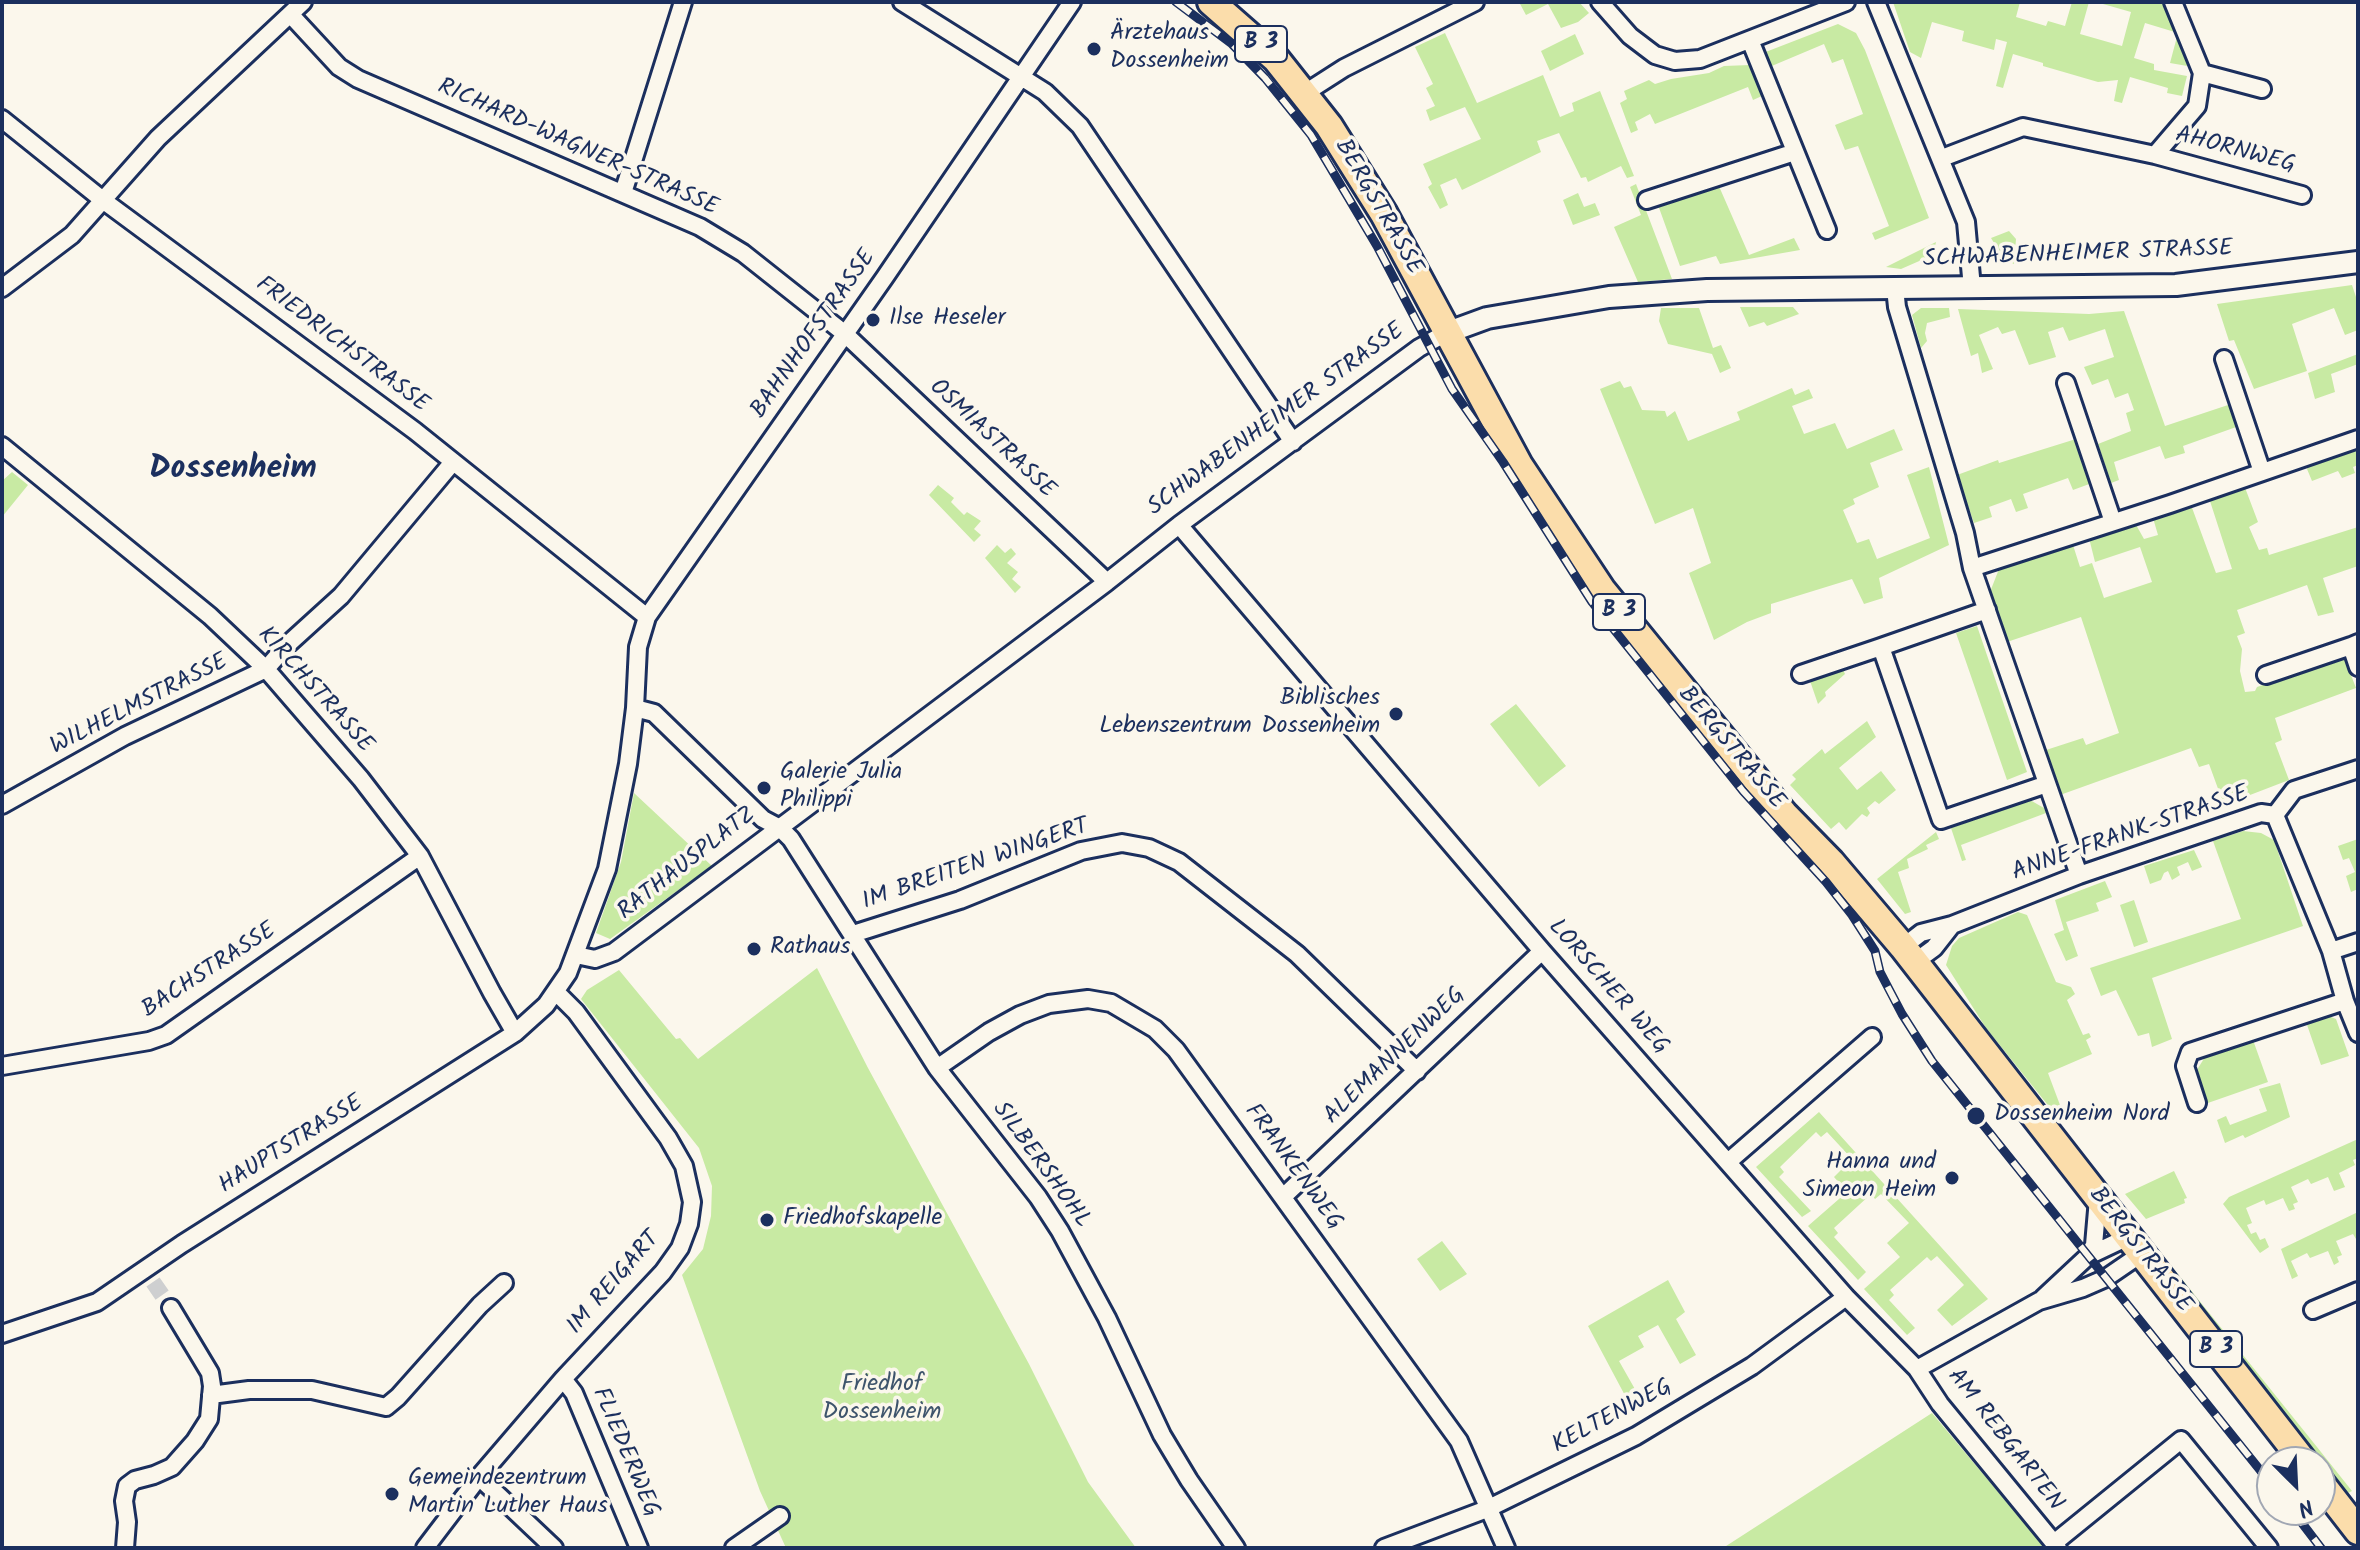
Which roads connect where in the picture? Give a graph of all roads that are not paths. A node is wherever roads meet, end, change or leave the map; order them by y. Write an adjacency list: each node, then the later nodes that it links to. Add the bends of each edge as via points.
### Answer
1 (303, 2): 11 (street)
2 (683, 2): 21 (street)
3 (902, 2): 14 (street)
4 (1072, 2): 14 (street, BAHNHOFSTRASSE)
5 (1211, 2): 16 (main road, BERGSTRASSE / B 3, via 1276,59)
6 (1475, 2): 16 (street)
7 (1600, 2): 12 (street, via 1645,48 1675,61 1700,59)
8 (1846, 2): 12 (street)
9 (1876, 2): 20 (street)
10 (2173, 2): 13 (street)
11 (290, 14): 21 (street, RICHARD-WAGNER-STRASSE, via 339,67 358,79); 24 (street, via 158,138)
12 (1750, 40): 18 (street)
13 (2202, 73): 15 (street); 19 (street, AHORNWEG, via 2197,106)
14 (1021, 77): 30 (street, BAHNHOFSTRASSE); 35 (street, via 1080,126)
15 (2262, 89)
16 (1305, 93): 31 (main road, BERGSTRASSE / B 3, via 1384,214)
17 (2, 119): 24 (street, FRIEDRICHSTRASSE)
18 (1795, 152): 23 (street); 25 (street)
19 (2155, 155): 20 (street, AHORNWEG, via 2023,127); 22 (street, AHORNWEG)
20 (1942, 158): 29 (street, via 1966,222)
21 (623, 193): 30 (street, RICHARD-WAGNER-STRASSE, via 700,227 743,253)
22 (2302, 195)
23 (1647, 200)
24 (104, 201): 27 (street, via 72,235); 37 (street, FRIEDRICHSTRASSE)
25 (1827, 230)
26 (2358, 262): 29 (street, SCHWABENHEIMER STRASSE, via 2176,285)
27 (2, 288)
28 (1895, 288): 29 (street, SCHWABENHEIMER STRASSE); 31 (street, SCHWABENHEIMER STRASSE, via 1609,297 1487,318); 41 (street, SCHWABENHEIMER STRASSE)
29 (1972, 288)
30 (844, 333): 42 (street, OSMIASTRASSE); 44 (street, BAHNHOFSTRASSE)
31 (1446, 333): 35 (street, SCHWABENHEIMER STRASSE); 64 (main road, BERGSTRASSE / B 3, via 1519,465 1602,590 1763,789)
32 (2224, 359): 38 (street)
33 (2066, 383): 39 (street)
34 (2358, 439): 38 (street)
35 (1293, 442): 40 (street, SCHWABENHEIMER STRASSE)
36 (2, 446): 48 (street, KIRCHSTRASSE, via 210,616)
37 (453, 462): 44 (street, FRIEDRICHSTRASSE); 48 (street, WILHELMSTRASSE, via 341,596)
38 (2262, 472): 39 (street)
39 (2113, 522): 41 (street)
40 (1179, 525): 42 (street, SCHWABENHEIMER STRASSE); 61 (street, LORSCHER WEG)
41 (1972, 568): 43 (street, SCHWABENHEIMER STRASSE)
42 (1107, 582): 56 (street, SCHWABENHEIMER STRASSE)
43 (1987, 610): 46 (street); 53 (street, SCHWABENHEIMER STRASSE)
44 (647, 617): 51 (street, BAHNHOFSTRASSE, via 638,647)
45 (2355, 644): 47 (street); 50 (street)
46 (1881, 647): 49 (street); 53 (street, via 1941,820)
47 (2358, 667)
48 (266, 669): 54 (street, WILHELMSTRASSE, via 125,736); 57 (street, KIRCHSTRASSE)
49 (1801, 674)
50 (2266, 675)
51 (635, 708): 56 (street, RATHAUSPLATZ, via 654,713 763,819); 63 (street, RATHAUSPLATZ, via 616,837)
52 (2358, 769): 55 (street, via 2294,790)
53 (2047, 784): 58 (street, SCHWABENHEIMER STRASSE)
54 (2, 805)
55 (2275, 815): 58 (street, ANNE-FRANK-STRASSE, via 2261,813); 62 (street, ANNE-FRANK-STRASSE)
56 (780, 828): 59 (street, SILBERSHOHL); 63 (street, RATHAUSPLATZ, via 614,952 595,959)
57 (420, 856): 67 (street, KIRCHSTRASSE); 70 (street, BACHSTRASSE, via 166,1035)
58 (2079, 875): 64 (street, ANNE-FRANK-STRASSE, via 1952,925 1934,948)
59 (853, 934): 71 (street, SILBERSHOHL); 72 (street, IM BREITEN WINGERT, via 960,900 1081,851 1122,843 1149,848 1179,862 1297,954)
60 (2358, 942): 62 (street)
61 (1542, 951): 72 (street, ALEMANNENWEG); 74 (street, LORSCHER WEG)
62 (2331, 951): 66 (street, ANNE-FRANK-STRASSE)
63 (576, 955): 65 (street, HAUPTSTRASSE)
64 (1909, 955): 76 (main road, BERGSTRASSE / B 3)
65 (556, 992): 67 (street, HAUPTSTRASSE); 87 (street, IM REIGART, via 668,1138 684,1166 692,1202 689,1224 672,1260)
66 (2345, 1001): 68 (street, ANNE-FRANK-STRASSE); 73 (street, via 2190,1052 2185,1066)
67 (515, 1033): 85 (street, HAUPTSTRASSE, via 148,1276 97,1302)
68 (2358, 1033)
69 (1872, 1037): 74 (street)
70 (2, 1066)
71 (937, 1068): 75 (street, FRANKENWEG, via 989,1032 1049,1004 1088,999 1111,1003 1155,1029 1176,1050); 101 (street, SILBERSHOHL, via 1060,1231 1162,1435)
72 (1417, 1071): 75 (street, ALEMANNENWEG)
73 (2197, 1103)
74 (1728, 1162): 81 (street, LORSCHER WEG)
75 (1283, 1197): 92 (street, FRANKENWEG, via 1459,1441)
76 (2098, 1199): 77 (main road, BERGSTRASSE / B 3); 78 (street, via 2094,1245)
77 (2134, 1245): 78 (street); 82 (street, via 2106,1278); 89 (main road, BERGSTRASSE / B 3)
78 (2088, 1256): 82 (street)
79 (504, 1283): 88 (street, via 386,1407 312,1390)
80 (2358, 1291): 84 (street)
81 (1846, 1297): 86 (street, LORSCHER WEG); 92 (street, KELTENWEG, via 1752,1366 1636,1436)
82 (2039, 1301): 86 (street)
83 (171, 1308): 88 (street, via 206,1364)
84 (2313, 1310)
85 (2, 1334)
86 (1917, 1369): 95 (street, AM REBGARTEN)
87 (563, 1379): 90 (street, IM REIGART); 99 (street, FLIEDERWEG, via 574,1393)
88 (211, 1395): 96 (street, via 209,1419 183,1457 164,1471 130,1482 124,1493)
89 (2291, 1446)
90 (479, 1477): 97 (street, IM REIGART); 98 (street)
91 (2336, 1503): 94 (main road)
92 (1487, 1509): 102 (street, KELTENWEG); 103 (street, FRANKENWEG)
93 (780, 1516): 100 (street)
94 (2358, 1531)
95 (2056, 1546): 104 (street, AM REBGARTEN, via 2181,1440)
96 (125, 1548)
97 (425, 1548)
98 (554, 1548)
99 (639, 1548)
100 (734, 1548)
101 (1236, 1548)
102 (1384, 1548)
103 (1506, 1548)
104 (2269, 1548)

